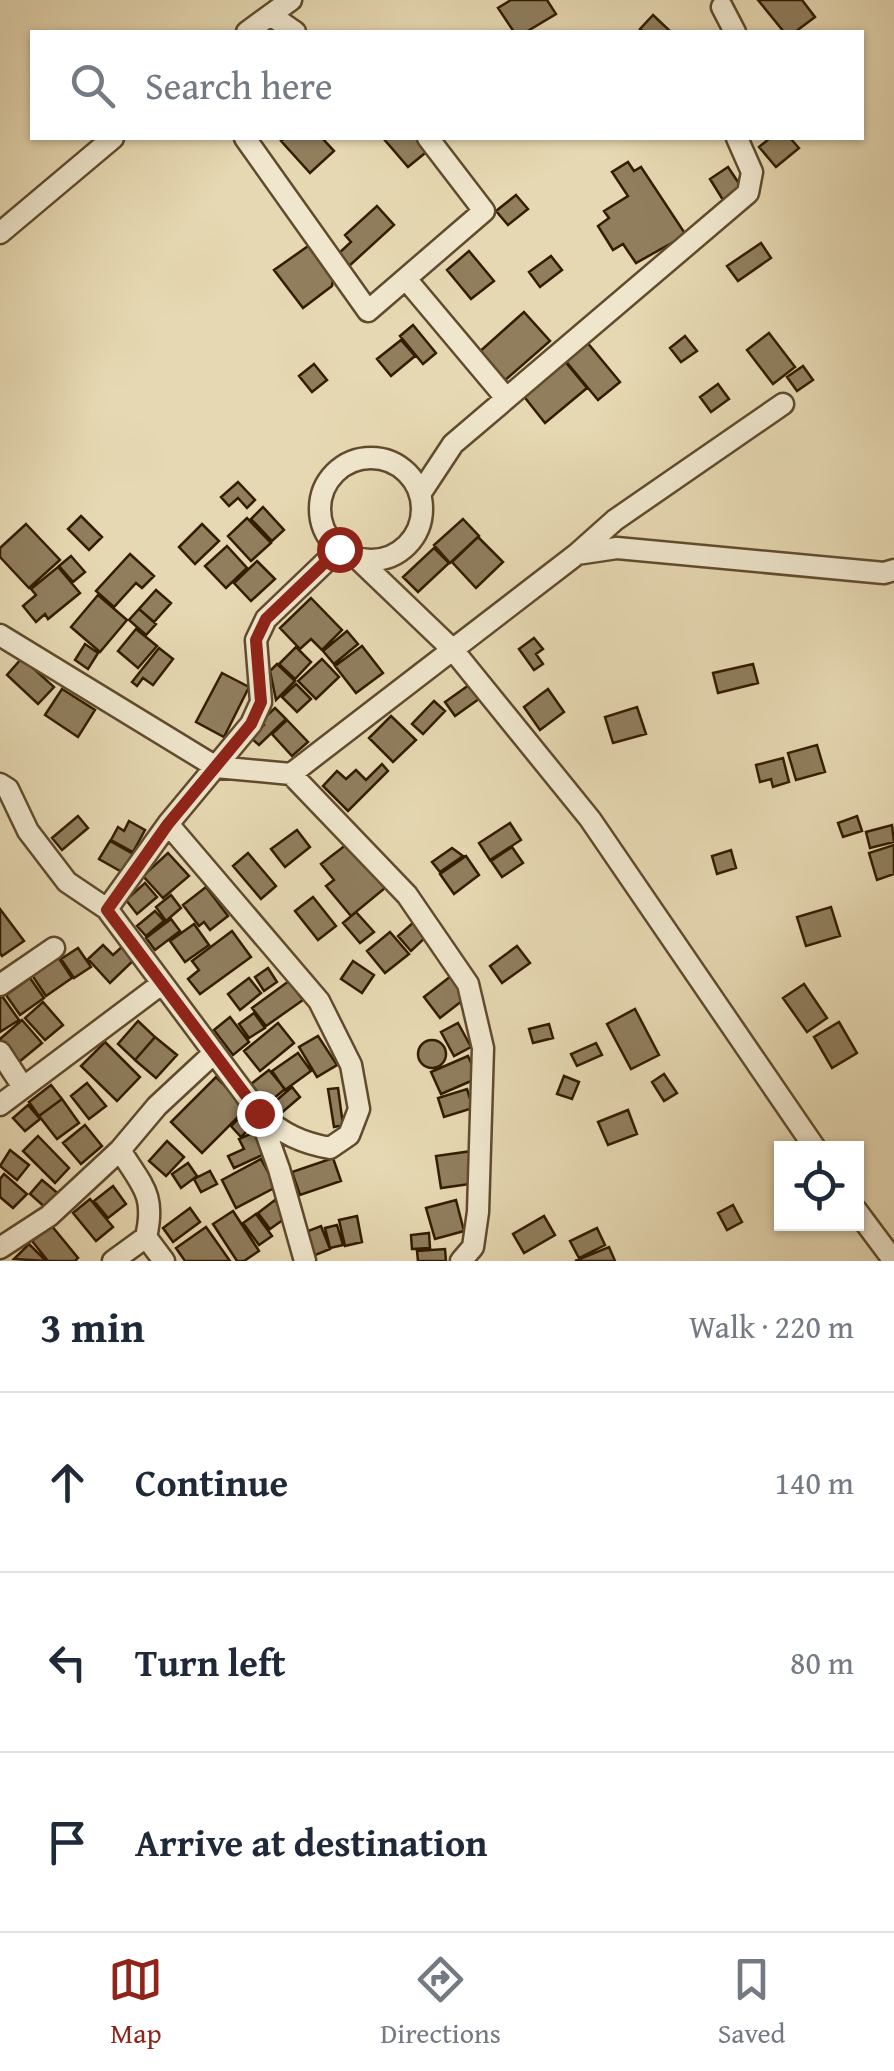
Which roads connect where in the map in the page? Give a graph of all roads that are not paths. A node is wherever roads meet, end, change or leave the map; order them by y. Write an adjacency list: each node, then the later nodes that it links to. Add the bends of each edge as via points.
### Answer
1 (291, 0): 3 (street)
2 (722, 7): 6 (street)
3 (272, 16): 4 (street); 5 (street)
4 (250, 30)
5 (292, 30)
6 (735, 30)
7 (110, 140): 11 (street)
8 (245, 140): 12 (street, via 368,311)
9 (430, 140): 12 (street, via 484,211)
10 (738, 140): 13 (street, via 752,172 748,193)
11 (0, 233)
12 (406, 278): 13 (street)
13 (506, 398): 15 (street, via 452,444)
14 (783, 404): 18 (street, via 615,520)
15 (420, 494): 16 (street, via 393,463 357,460 328,482); 17 (street, via 420,526 408,546 386,559)
16 (320, 518): 17 (street, via 330,540); 20 (street, via 322,554)
17 (348, 554): 20 (street); 22 (street)
18 (577, 554): 19 (street, via 617,548); 22 (street)
19 (894, 570)
20 (311, 577): 23 (street, via 266,619 256,640 261,702)
21 (0, 635): 23 (street)
22 (453, 650): 24 (street); 36 (street, via 590,820)
23 (216, 768): 24 (street); 26 (street)
24 (291, 774): 45 (street, via 407,895 468,984 483,1048 478,1212 473,1247)
25 (0, 784): 27 (street, via 66,882)
26 (168, 824): 27 (street); 35 (street, via 318,1001 351,1065 359,1110 348,1135 330,1148 303,1144)
27 (107, 910): 30 (street)
28 (54, 948): 29 (street)
29 (0, 985)
30 (160, 985): 32 (street); 33 (street)
31 (0, 1052): 33 (street)
32 (214, 1052): 35 (street); 37 (street)
33 (23, 1088): 34 (street)
34 (0, 1105)
35 (259, 1113): 44 (street)
36 (810, 1141)
37 (120, 1150): 39 (street, via 151,1201); 40 (street, via 48,1216)
38 (864, 1223): 41 (street)
39 (146, 1237): 42 (street); 43 (street)
40 (0, 1248)
41 (886, 1258)
42 (113, 1261)
43 (164, 1261)
44 (305, 1261)
45 (461, 1261)

